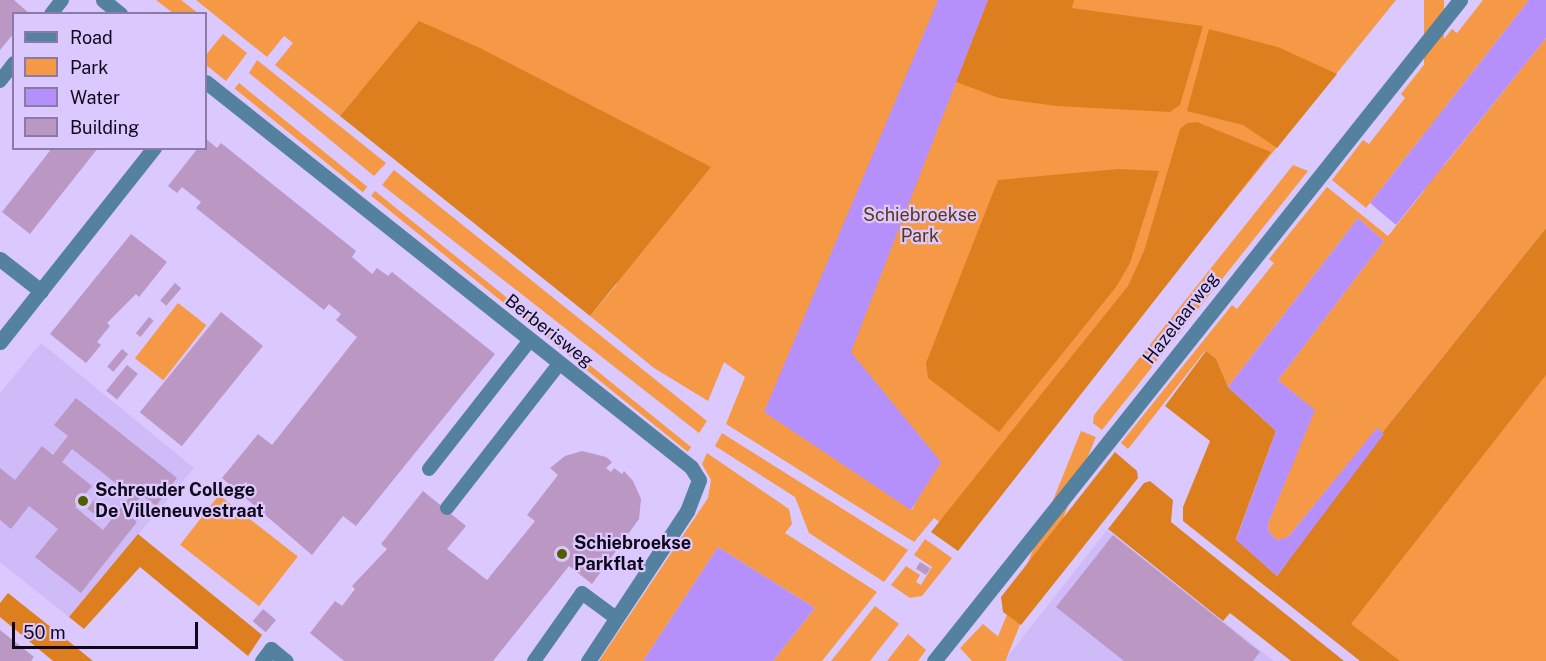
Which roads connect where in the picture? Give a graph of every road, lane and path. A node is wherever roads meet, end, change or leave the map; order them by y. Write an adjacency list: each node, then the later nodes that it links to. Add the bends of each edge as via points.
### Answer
1 (62, 0): 4 (lane)
2 (103, 0): 5 (street)
3 (1460, 0): 22 (street, Hazelaarweg)
4 (53, 12)
5 (118, 12)
6 (12, 66): 7 (lane)
7 (0, 81)
8 (207, 83): 12 (street, Berberisweg)
9 (152, 150): 11 (street)
10 (0, 259): 11 (street)
11 (41, 291): 13 (street)
12 (530, 340): 14 (street, Berberisweg); 15 (lane)
13 (0, 342)
14 (559, 364): 16 (lane); 17 (street, Berberisweg, via 691,467 699,480 687,511)
15 (429, 469)
16 (447, 508)
17 (616, 618): 20 (lane, via 582,593); 21 (street, Berberisweg)
18 (262, 661): 19 (street, via 271,650)
19 (286, 661)
20 (534, 661)
21 (588, 661)
22 (934, 661)

